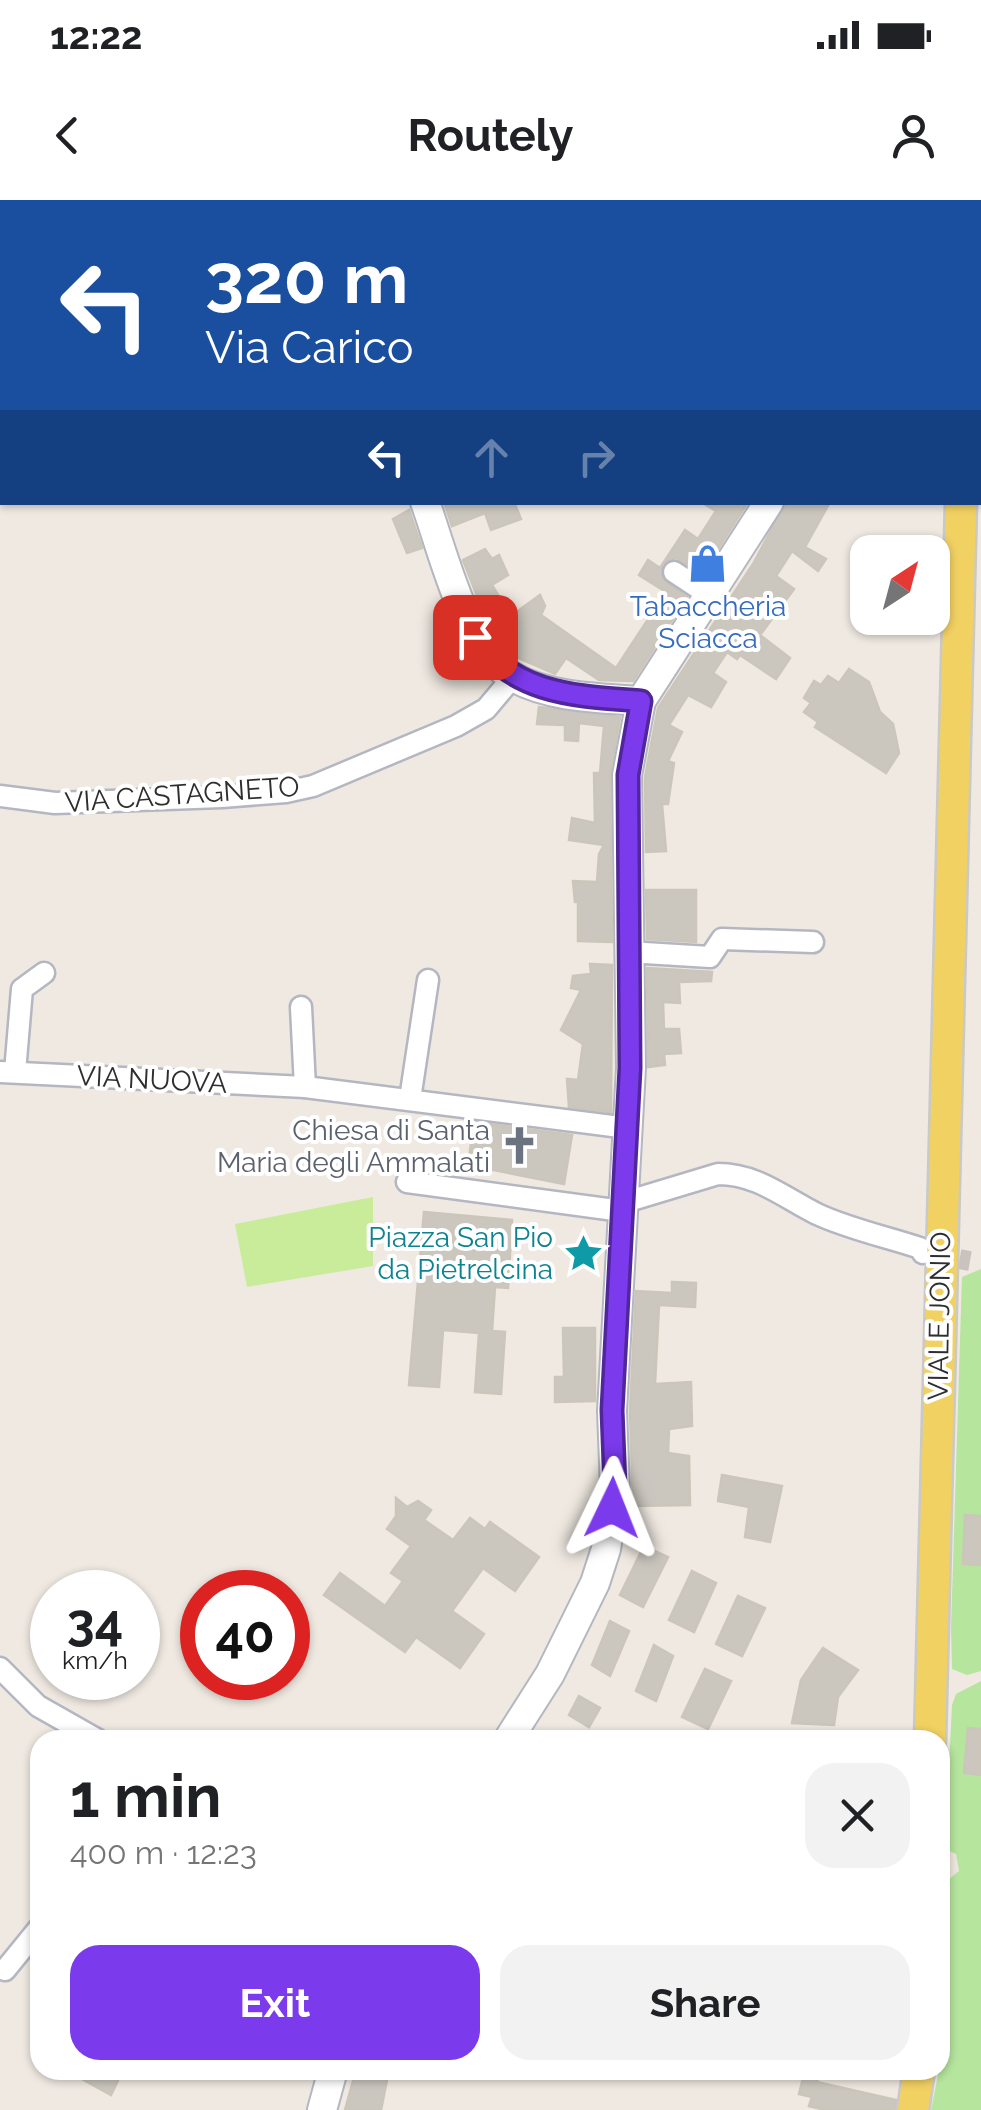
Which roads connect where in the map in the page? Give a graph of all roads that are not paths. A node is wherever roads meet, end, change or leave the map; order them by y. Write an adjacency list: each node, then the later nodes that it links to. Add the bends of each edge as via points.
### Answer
1 (426, 505): 7 (street, via 475,637)
2 (768, 505): 6 (street)
3 (949, 505): 10 (main road, VIALE JONIO)
4 (961, 505): 10 (main road, VIALE JONIO)
5 (674, 572): 6 (street)
6 (709, 595): 8 (street)
7 (513, 678): 8 (street, via 543,690); 9 (street, VIA CASTAGNETO, via 486,708 456,726 313,786 74,802)
8 (641, 701): 12 (street, via 628,775)
9 (0, 796)
10 (950, 893): 26 (main road, VIALE JONIO)
11 (812, 942): 12 (street, via 722,939 710,957)
12 (628, 952): 19 (street)
13 (44, 973): 16 (street, via 22,989)
14 (428, 980): 18 (street)
15 (301, 1007): 17 (street)
16 (8, 1072): 17 (street, VIA NUOVA)
17 (305, 1087): 18 (street, VIA NUOVA)
18 (410, 1100): 19 (street, VIA NUOVA)
19 (628, 1128): 21 (street)
20 (407, 1182): 21 (street)
21 (622, 1207): 22 (street, via 732,1174); 25 (street, via 615,1488 606,1549 572,1633)
22 (923, 1253)
23 (0, 1668): 24 (street, via 38,1706)
24 (80, 1730)
25 (514, 1730)
26 (930, 1730)
27 (30, 1939): 28 (street)
28 (5, 1970)
29 (331, 2080): 31 (street)
30 (918, 2080): 32 (main road)
31 (322, 2110)
32 (913, 2110)

